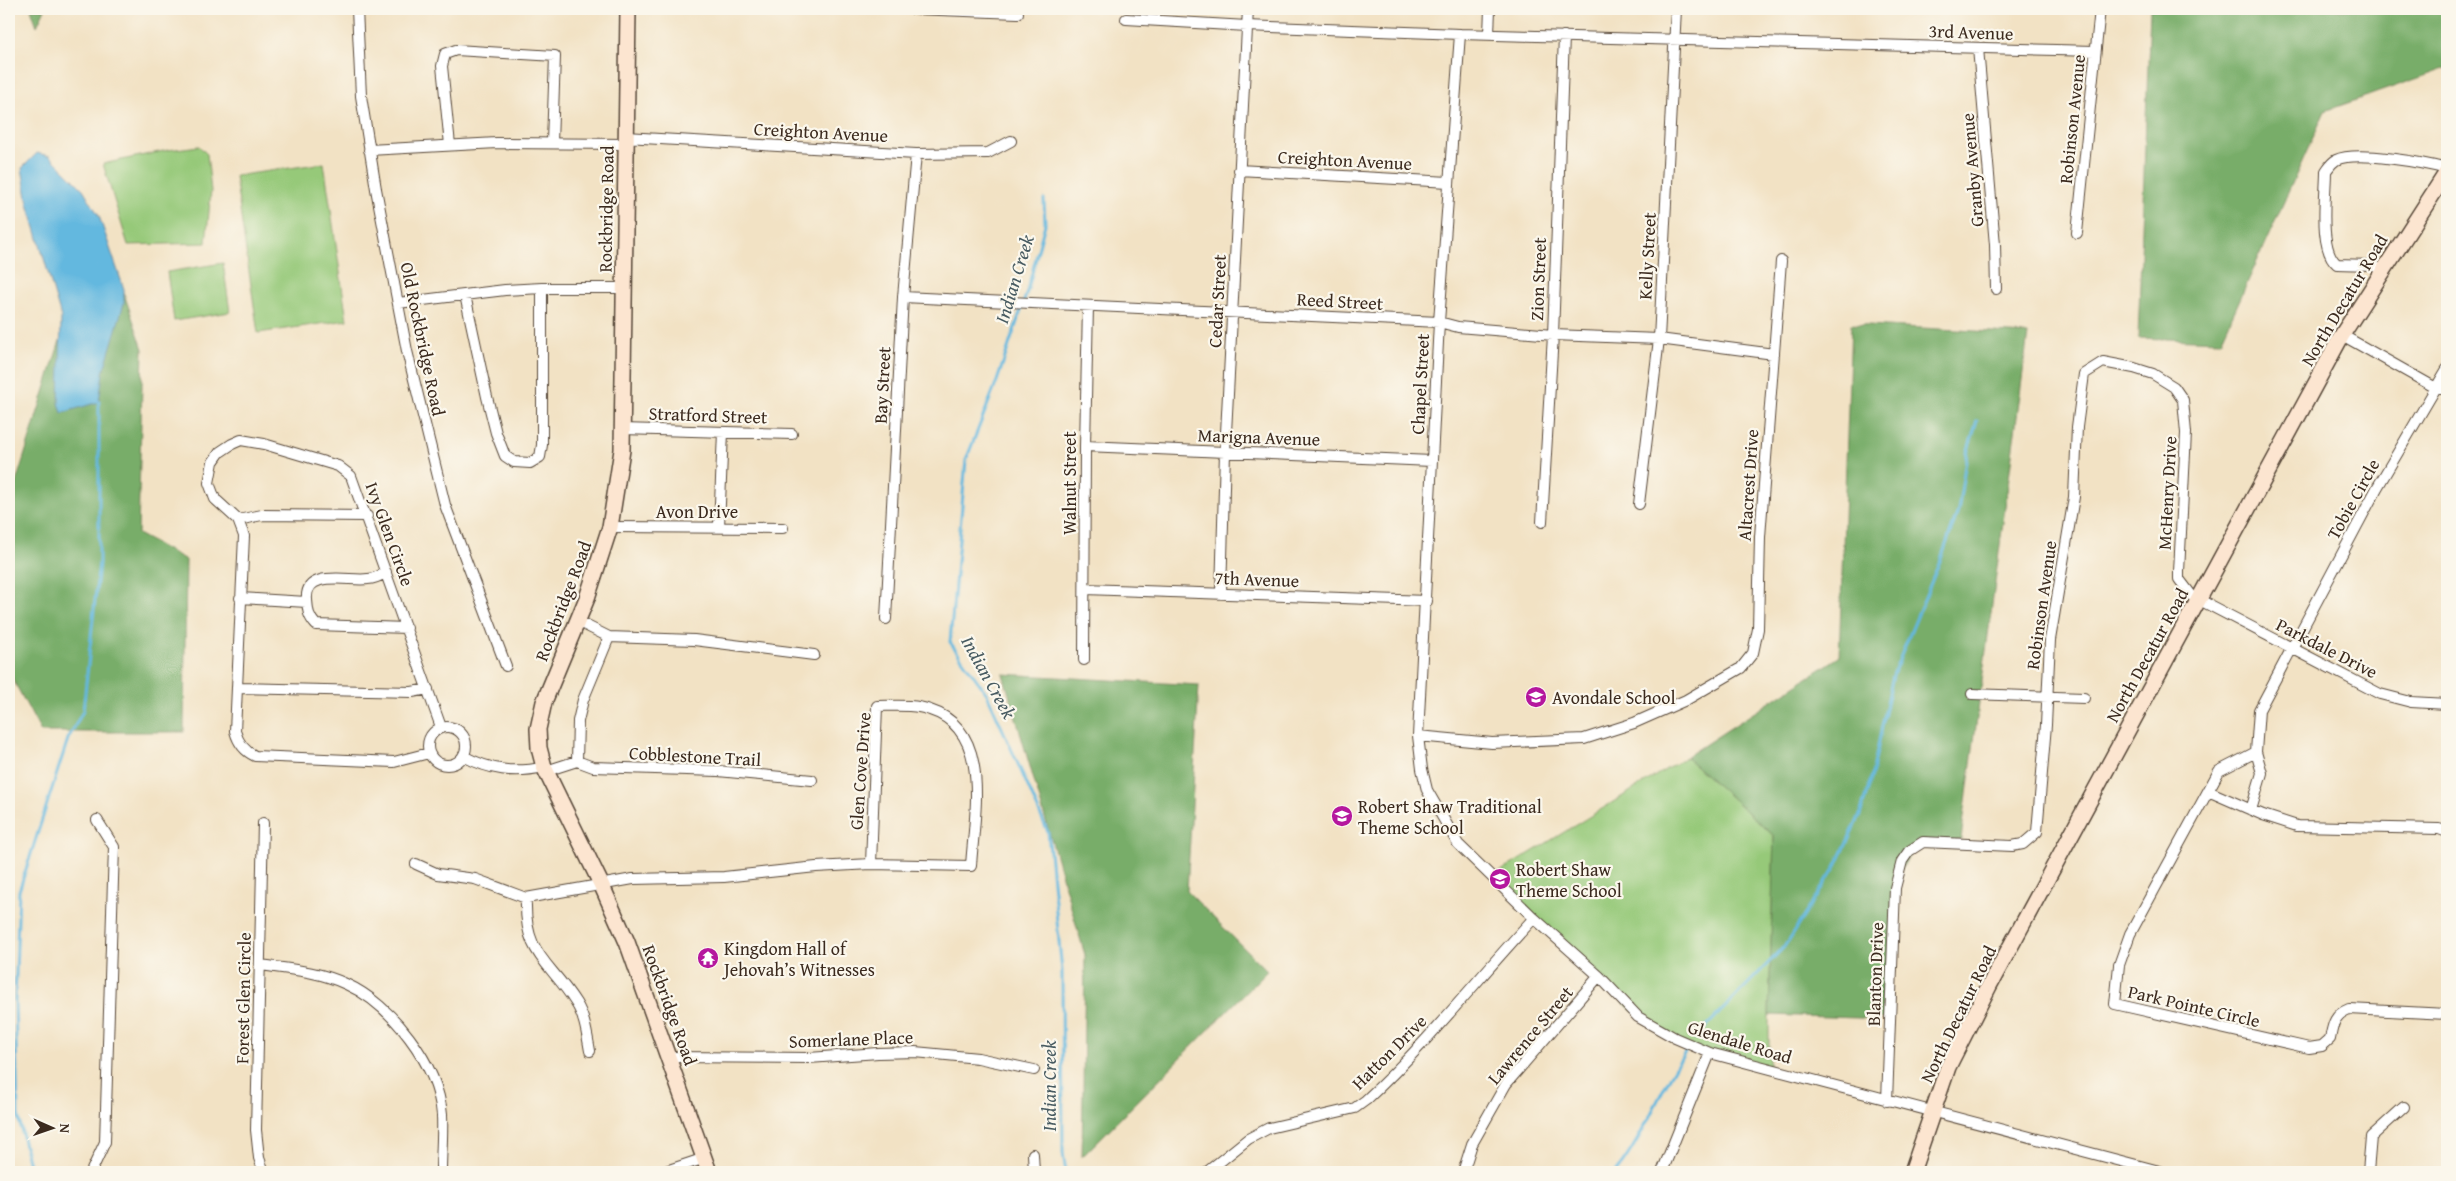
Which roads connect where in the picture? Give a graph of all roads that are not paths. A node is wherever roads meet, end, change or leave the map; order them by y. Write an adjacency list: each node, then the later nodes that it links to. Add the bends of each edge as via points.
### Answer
1 (357, 9): 21 (street, Old Rockbridge Road, via 361,96)
2 (628, 9): 17 (street, Rockbridge Road)
3 (914, 9): 8 (street)
4 (1248, 9): 10 (street, Cedar Street)
5 (1490, 9): 12 (street)
6 (1676, 9): 14 (street, Kelly Street)
7 (2100, 9): 16 (street, Robinson Avenue)
8 (1018, 13)
9 (1126, 19): 10 (street, 3rd Avenue)
10 (1247, 26): 11 (street, 3rd Avenue); 23 (street, Cedar Street)
11 (1460, 34): 12 (street, 3rd Avenue); 25 (street, Chapel Street)
12 (1489, 34): 13 (street, 3rd Avenue)
13 (1564, 36): 14 (street, 3rd Avenue); 38 (street, Zion Street)
14 (1675, 39): 15 (street, 3rd Avenue); 40 (street, Kelly Street)
15 (1978, 48): 16 (street, 3rd Avenue); 31 (street, Granby Avenue)
16 (2095, 51): 26 (street, Robinson Avenue)
17 (626, 140): 19 (street, Creighton Avenue); 22 (street, Creighton Avenue); 30 (street, Rockbridge Road)
18 (1011, 141): 22 (street, Creighton Avenue, via 988,153)
19 (552, 143): 20 (street, Creighton Avenue); 20 (street, via 556,56 456,50 445,54 442,66)
20 (450, 145): 21 (street, Creighton Avenue)
21 (370, 150): 34 (street, Old Rockbridge Road)
22 (916, 154): 33 (street, Bay Street)
23 (1239, 170): 25 (street, Creighton Avenue); 36 (street, Cedar Street)
24 (2447, 170): 28 (street, North Decatur Road); 28 (street, via 2423,163 2351,156 2335,161 2326,172 2325,231 2329,255 2337,264 2371,265)
25 (1449, 182): 37 (street, Chapel Street)
26 (2077, 232)
27 (1781, 261): 41 (street, Altacrest Drive)
28 (2383, 270): 39 (street, North Decatur Road)
29 (542, 288): 30 (street); 32 (street); 32 (street, via 542,445 540,457 530,463 514,462 505,456 496,433)
30 (624, 288): 46 (street, Rockbridge Road)
31 (1996, 289)
32 (465, 294): 34 (street)
33 (903, 298): 35 (street, Reed Street); 66 (street, Bay Street)
34 (398, 303): 73 (street, Old Rockbridge Road, via 445,505)
35 (1088, 306): 36 (street, Reed Street); 49 (street, Walnut Street)
36 (1233, 311): 37 (street, Reed Street); 50 (street, Cedar Street)
37 (1440, 322): 38 (street, Reed Street, via 1458,327); 51 (street, Chapel Street)
38 (1553, 335): 40 (street, Reed Street); 55 (street, Zion Street)
39 (2342, 335): 44 (street); 64 (street, North Decatur Road)
40 (1659, 339): 41 (street, Reed Street); 52 (street, Kelly Street)
41 (1774, 354): 81 (street, Altacrest Drive, via 1760,537 1758,629 1752,653 1741,668 1686,700 1634,723 1584,739 1492,743)
42 (2447, 369): 44 (street, Tobie Circle)
43 (2171, 385): 64 (street, McHenry Drive, via 2182,400 2186,425 2179,579); 77 (street, Robinson Avenue, via 2153,374 2103,362 2084,374 2077,428 2074,497 2050,640)
44 (2436, 388): 45 (street); 70 (street, Tobie Circle, via 2377,488)
45 (2447, 388)
46 (622, 429): 47 (street, Stratford Street); 56 (street, Rockbridge Road, via 622,450)
47 (723, 432): 48 (street, Stratford Street); 57 (street)
48 (792, 434)
49 (1084, 446): 50 (street, Marigna Avenue); 60 (street, Walnut Street)
50 (1226, 452): 51 (street, Marigna Avenue); 61 (street, Cedar Street)
51 (1432, 460): 63 (street, Chapel Street)
52 (1639, 504)
53 (367, 516): 54 (street, via 262,515); 54 (street, Ivy Glen Circle, via 351,476 338,466 241,440 220,452 213,462 209,483 215,499); 59 (street, Ivy Glen Circle)
54 (238, 520): 62 (street, via 244,536)
55 (1542, 522)
56 (610, 527): 57 (street, Avon Drive); 67 (street, Rockbridge Road)
57 (719, 527): 58 (street, Avon Drive)
58 (783, 528)
59 (386, 572): 65 (street, via 367,580 322,578 310,586); 68 (street, Ivy Glen Circle)
60 (1085, 589): 61 (street, 7th Avenue); 72 (street, Walnut Street)
61 (1221, 594): 63 (street, 7th Avenue)
62 (240, 598): 65 (street); 74 (street)
63 (1427, 600): 81 (street, Chapel Street)
64 (2198, 600): 70 (street, Parkdale Drive); 108 (street, North Decatur Road, via 1989,986 1948,1067)
65 (307, 602): 68 (street, via 308,617 316,625)
66 (886, 619)
67 (577, 621): 69 (street); 86 (street, Rockbridge Road, via 544,702 538,730)
68 (407, 628): 75 (street, Ivy Glen Circle)
69 (609, 637): 71 (street, via 694,640); 85 (street, via 583,700 578,721)
70 (2291, 648): 79 (street, Parkdale Drive, via 2380,694 2411,702); 82 (street, via 2260,710)
71 (814, 655)
72 (1084, 660)
73 (506, 666)
74 (238, 688): 75 (street); 83 (street, via 237,740 255,756 394,762)
75 (428, 690): 80 (street, Ivy Glen Circle)
76 (1972, 694): 77 (street)
77 (2046, 696): 78 (street); 93 (street, Robinson Avenue, via 2040,821 2032,839 2012,846 1923,842)
78 (2084, 698)
79 (2447, 704)
80 (441, 727): 83 (street, via 431,734); 84 (street, via 454,728 464,737)
81 (1418, 736): 98 (street, Glendale Road, via 1427,790 1458,844)
82 (2256, 752): 88 (street, Park Pointe Circle, via 2219,771); 89 (street, via 2262,773)
83 (429, 753): 84 (street, via 442,764 454,763)
84 (463, 756): 86 (street, via 480,765 508,772)
85 (577, 761): 86 (street); 87 (street, Cobblestone Trail, via 593,768 718,771)
86 (545, 769): 96 (street, Rockbridge Road)
87 (812, 780)
88 (2208, 791): 89 (street); 101 (street, Park Pointe Circle, via 2130,934 2119,965 2115,1004 2309,1048 2322,1046 2330,1039 2338,1014 2349,1009)
89 (2251, 810): 92 (street, via 2297,826)
90 (97, 820): 111 (street, via 114,847 105,1142)
91 (263, 823): 99 (street, Forest Glen Circle)
92 (2447, 832)
93 (1909, 851): 106 (street, Blanton Drive, via 1902,861 1894,888)
94 (416, 864): 97 (street, via 438,874 476,879)
95 (871, 864): 95 (street, Glen Cove Drive, via 971,866 974,755 963,732 931,710 877,706); 96 (street, Glen Cove Drive, via 724,877 634,879)
96 (602, 886): 97 (street, Glen Cove Drive); 104 (street, Rockbridge Road, via 627,942)
97 (526, 898): 102 (street, via 531,942 576,1003)
98 (1534, 918): 100 (street, Glendale Road); 116 (street, Hatton Drive, via 1481,974 1424,1044 1366,1100 1355,1108 1269,1128 1248,1139)
99 (260, 965): 112 (street, Forest Glen Circle, via 256,1130); 113 (street, via 311,972 346,984 394,1017 426,1062 436,1091 442,1113)
100 (1600, 976): 103 (street, Glendale Road, via 1638,1017); 117 (street, Lawrence Street, via 1506,1084 1472,1144)
101 (2447, 1014)
102 (590, 1051)
103 (1710, 1053): 106 (street, Glendale Road); 118 (street)
104 (668, 1057): 105 (street, Somerlane Place, via 809,1058 915,1052 978,1058); 110 (street, Rockbridge Road)
105 (1034, 1070)
106 (1887, 1101): 108 (street, Glendale Road)
107 (2404, 1107): 121 (street, via 2371,1137)
108 (1932, 1112): 119 (street, North Decatur Road); 120 (street, Glendale Road)
109 (1033, 1154): 115 (street)
110 (707, 1165): 114 (street)
111 (93, 1171)
112 (264, 1172)
113 (441, 1172)
114 (663, 1172)
115 (1034, 1172)
116 (1207, 1172)
117 (1463, 1172)
118 (1662, 1172)
119 (1912, 1172)
120 (2163, 1172)
121 (2368, 1172)

